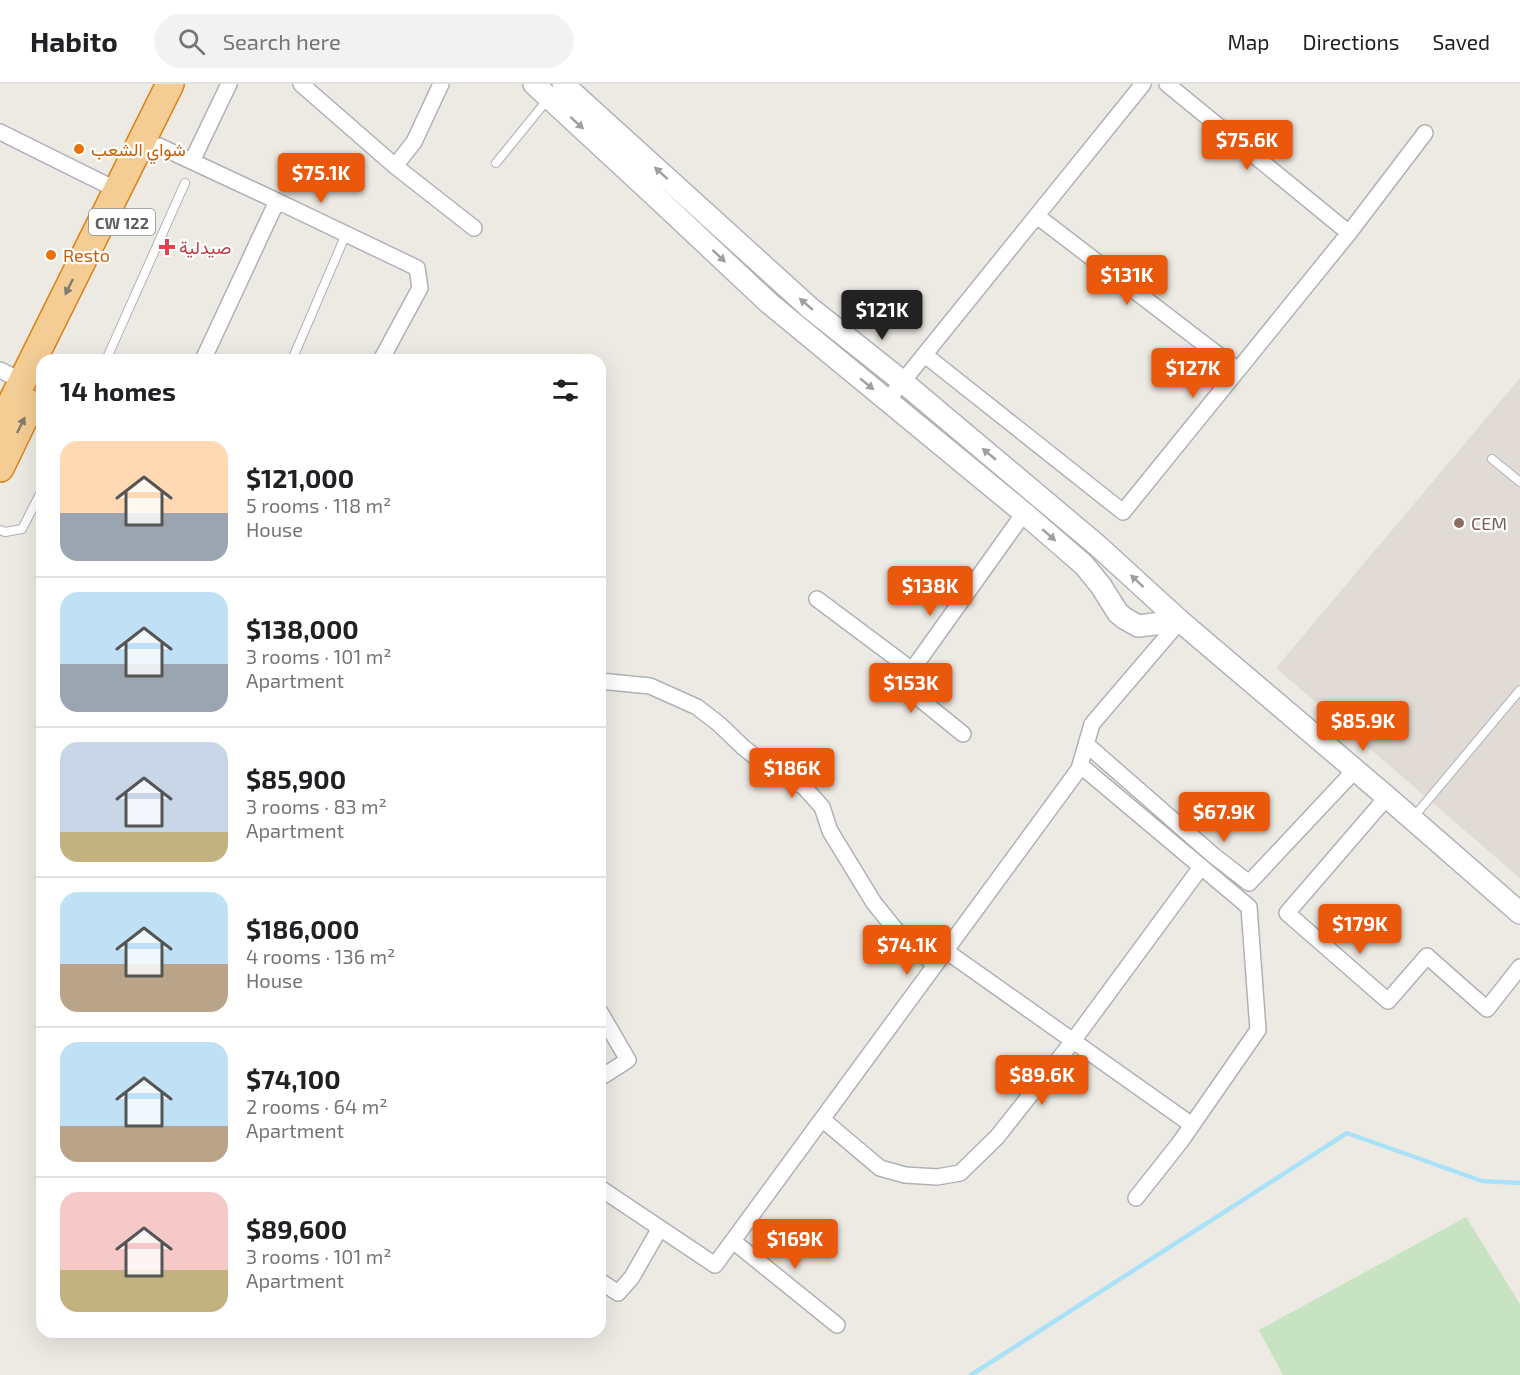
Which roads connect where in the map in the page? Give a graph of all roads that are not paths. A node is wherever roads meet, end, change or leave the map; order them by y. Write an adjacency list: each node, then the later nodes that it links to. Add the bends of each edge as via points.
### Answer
1 (170, 84): 16 (highway, CW 122)
2 (190, 84): 11 (highway, CW 122)
3 (229, 84): 12 (street)
4 (301, 84): 14 (street)
5 (441, 84): 14 (street, via 414,142)
6 (1143, 84): 18 (street)
7 (1167, 84): 20 (street)
8 (549, 89): 13 (lane); 31 (street, one-way to 8); 33 (street, one-way to 33, via 769,303)
9 (0, 132): 16 (street)
10 (1425, 133): 20 (street)
11 (159, 146): 12 (street); 23 (highway, CW 122)
12 (192, 160): 17 (street)
13 (496, 163)
14 (395, 165): 19 (street)
15 (185, 183): 24 (lane)
16 (117, 190): 22 (highway, CW 122, one-way to 22)
17 (277, 201): 21 (street); 25 (street)
18 (1037, 216): 28 (street); 30 (street)
19 (474, 228)
20 (1349, 232): 30 (street)
21 (345, 234): 26 (lane); 27 (street, via 417,268 420,288)
22 (43, 354)
23 (56, 354)
24 (109, 354)
25 (206, 354)
26 (295, 354)
27 (384, 354)
28 (925, 355): 30 (street, via 1123,512); 31 (street)
29 (36, 369): 32 (highway, CW 122, one-way to 32)
30 (1238, 370)
31 (903, 382): 33 (street); 42 (street, one-way to 31, via 1098,546)
32 (28, 387): 34 (highway, CW 122); 36 (highway, CW 122, one-way to 32)
33 (887, 400): 39 (street)
34 (0, 426)
35 (1492, 459): 37 (lane)
36 (0, 468)
37 (1520, 482)
38 (36, 502): 40 (lane, via 22,529)
39 (1024, 513): 42 (street, one-way to 42, via 1084,565 1124,618 1138,626); 43 (street)
40 (0, 530)
41 (817, 598): 43 (street)
42 (1180, 621): 47 (street, via 1092,724); 49 (street)
43 (912, 670): 46 (street, via 910,691)
44 (606, 682): 55 (street, via 650,686 697,707 758,759 804,787 822,807 830,831 874,903 895,929)
45 (1520, 690): 51 (lane)
46 (963, 734)
47 (1086, 744): 48 (street); 49 (street, via 1249,883)
48 (1080, 765): 52 (street); 54 (street)
49 (1355, 770): 50 (street)
50 (1387, 797): 51 (street); 56 (street, via 1287,913 1389,1002 1427,956 1487,1009)
51 (1412, 820): 53 (street)
52 (1201, 867): 58 (street); 61 (street, via 1249,907 1258,1030)
53 (1520, 914)
54 (946, 951): 55 (street); 58 (street)
55 (935, 965): 60 (street)
56 (1520, 967)
57 (606, 1023): 59 (street, via 627,1060)
58 (1073, 1041): 60 (street, via 997,1137 960,1173 937,1177 904,1175 880,1168); 61 (street)
59 (606, 1074)
60 (822, 1119): 65 (street)
61 (1192, 1125): 63 (street)
62 (606, 1192): 64 (street)
63 (1136, 1197)
64 (660, 1228): 65 (street, via 715,1265); 66 (street, via 632,1277 618,1293)
65 (733, 1241): 67 (street)
66 (606, 1285)
67 (837, 1325)

